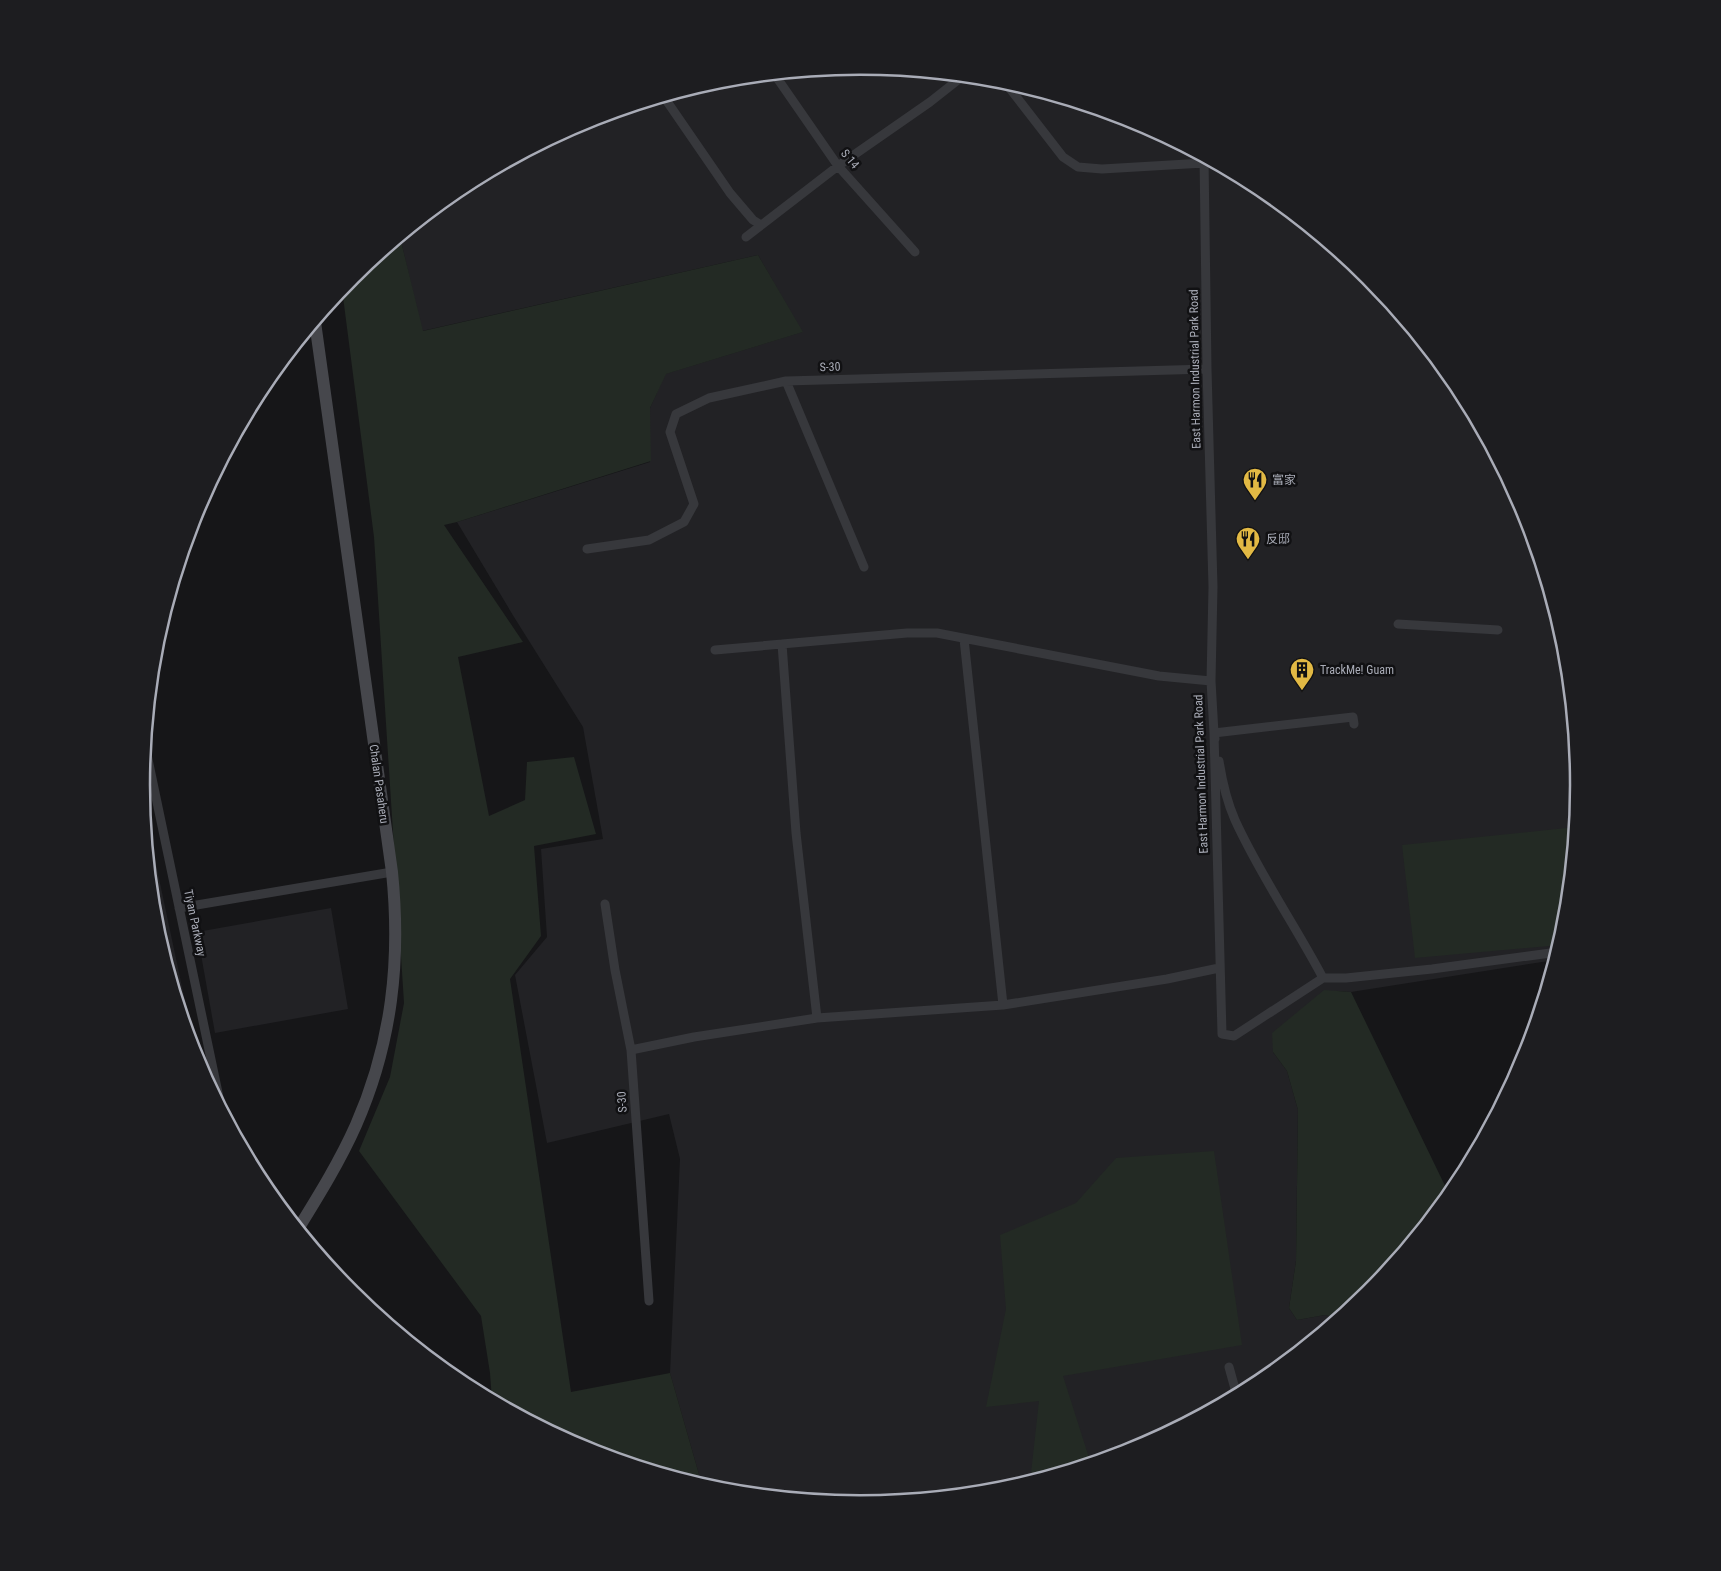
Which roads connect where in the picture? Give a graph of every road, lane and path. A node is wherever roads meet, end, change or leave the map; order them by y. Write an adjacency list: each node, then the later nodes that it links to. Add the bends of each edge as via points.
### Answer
1 (779, 80): 7 (street, S 14)
2 (956, 82): 7 (street)
3 (1013, 92): 5 (street, via 1063,157 1078,167 1102,169)
4 (667, 102): 8 (street, via 730,193)
5 (1198, 161)
6 (1204, 164): 12 (street, East Harmon Industrial Park Road)
7 (838, 166): 8 (street); 10 (street, S 14)
8 (761, 225): 9 (street)
9 (746, 236)
10 (915, 252)
11 (316, 329): 25 (main road, Chalan Pasaheru)
12 (1207, 368): 13 (street, S-30); 21 (street, East Harmon Industrial Park Road, via 1213,587)
13 (786, 381): 14 (street, S-30, via 709,398 676,414 670,432 694,504 684,522 649,540); 15 (street)
14 (587, 549)
15 (864, 567)
16 (1398, 624): 17 (street)
17 (1498, 630)
18 (964, 639): 19 (street, via 937,633 907,633); 21 (street, via 1159,676); 31 (street)
19 (782, 644): 20 (street); 32 (street, via 796,833)
20 (716, 650)
21 (1211, 681): 23 (street, East Harmon Industrial Park Road)
22 (1354, 724): 23 (street, via 1354,717)
23 (1214, 733): 29 (street, East Harmon Industrial Park Road); 30 (street, via 1234,819)
24 (151, 772): 27 (street, Tiyan Parkway)
25 (392, 872): 27 (street); 35 (main road, Chalan Pasaheru, via 396,955 385,1039 355,1127)
26 (605, 904): 33 (street, S-30)
27 (179, 908): 34 (street, Tiyan Parkway)
28 (1551, 953): 30 (street, via 1432,969)
29 (1219, 968): 30 (street, East Harmon Industrial Park Road, via 1222,1034 1234,1036); 31 (street)
30 (1323, 978)
31 (1003, 1005): 32 (street)
32 (817, 1018): 33 (street)
33 (631, 1050): 36 (street, S-30)
34 (216, 1085)
35 (301, 1223)
36 (649, 1301)
37 (1229, 1367): 38 (street)
38 (1235, 1389)

